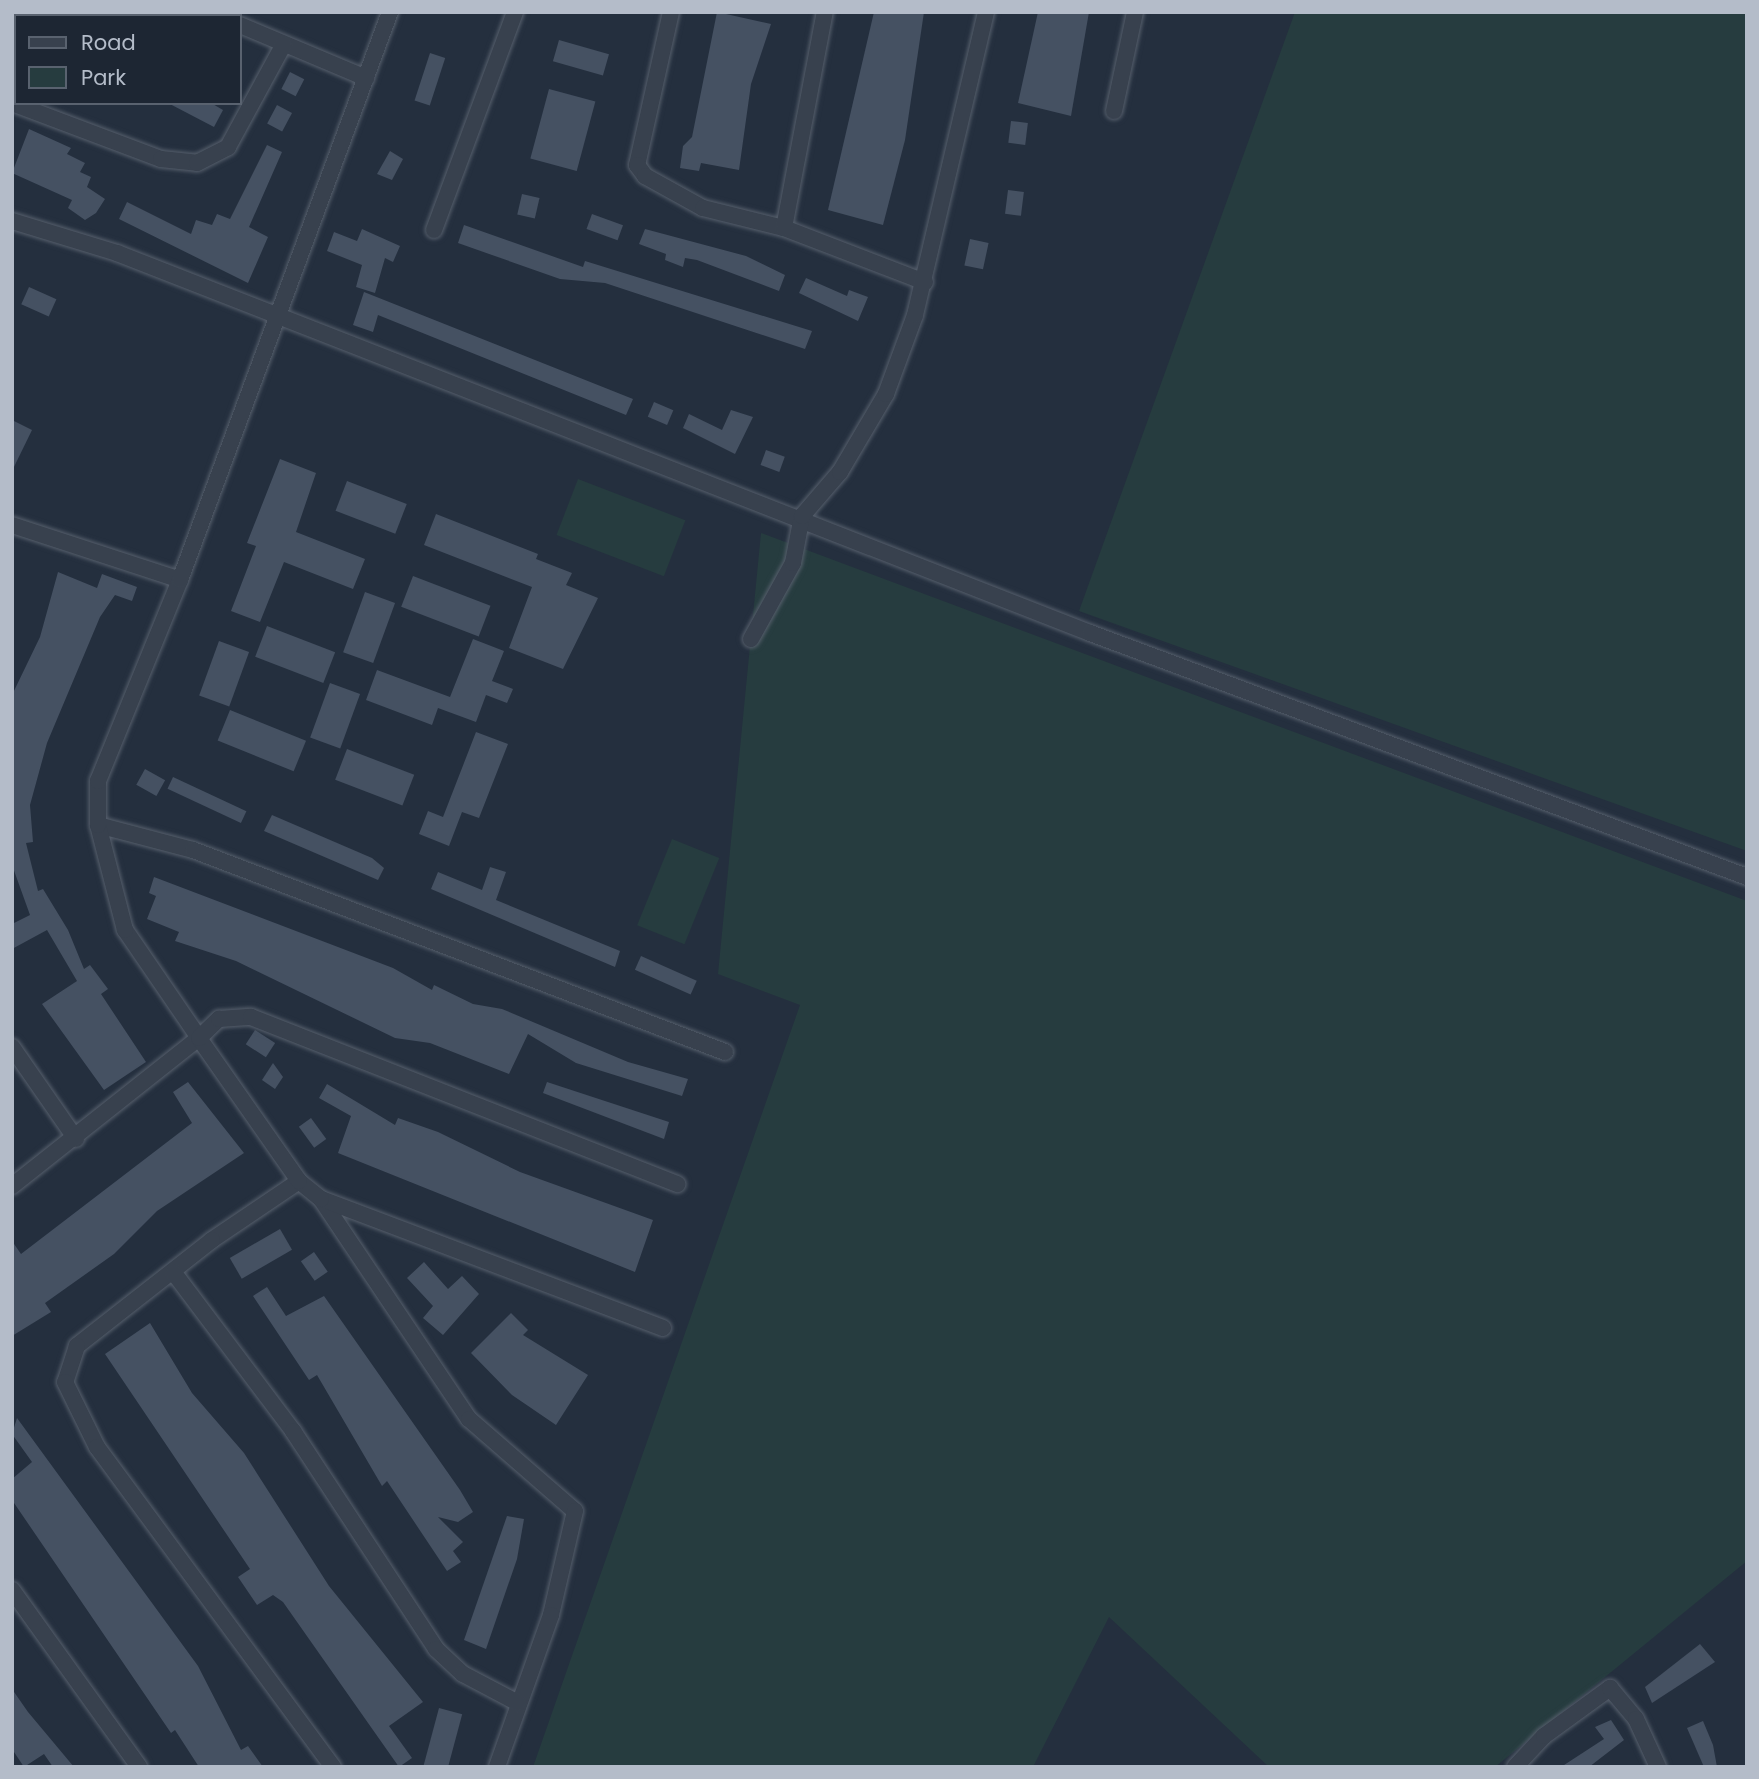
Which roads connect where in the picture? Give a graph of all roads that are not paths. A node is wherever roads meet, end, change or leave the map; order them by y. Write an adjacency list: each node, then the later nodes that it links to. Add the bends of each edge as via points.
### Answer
1 (390, 12): 9 (street)
2 (515, 12): 14 (street)
3 (671, 12): 13 (street, via 637,165 674,196)
4 (825, 12): 13 (street)
5 (986, 12): 15 (street)
6 (1135, 12): 11 (street)
7 (242, 26): 8 (street)
8 (284, 44): 9 (street); 10 (street, via 228,147 197,163 148,155)
9 (366, 78): 16 (street)
10 (17, 105)
11 (1114, 111)
12 (12, 221): 16 (street)
13 (784, 228): 15 (street)
14 (435, 230)
15 (925, 282): 17 (street, via 886,394 840,472)
16 (278, 316): 17 (street); 19 (street)
17 (802, 516): 20 (street, via 793,563); 22 (street, via 1485,782)
18 (13, 528): 19 (street)
19 (180, 580): 21 (street, via 107,753)
20 (751, 639)
21 (98, 825): 23 (street, via 125,930); 25 (street, via 193,850)
22 (1747, 877)
23 (199, 1038): 26 (street); 27 (street); 28 (street, via 219,1019 251,1017)
24 (12, 1047): 26 (street)
25 (724, 1052)
26 (76, 1139): 29 (street)
27 (299, 1181): 30 (street); 31 (street)
28 (677, 1184)
29 (12, 1186)
30 (321, 1199): 32 (street); 34 (street, via 469,1419 575,1511 551,1615)
31 (174, 1273): 34 (street, via 298,1438 436,1649 463,1674); 36 (street, via 77,1346 68,1360 67,1393 97,1447)
32 (663, 1328)
33 (12, 1590): 35 (street)
34 (518, 1703): 37 (street)
35 (139, 1767)
36 (333, 1767)
37 (497, 1767)
38 (1515, 1767): 39 (street, via 1610,1688 1636,1719)
39 (1658, 1767)

